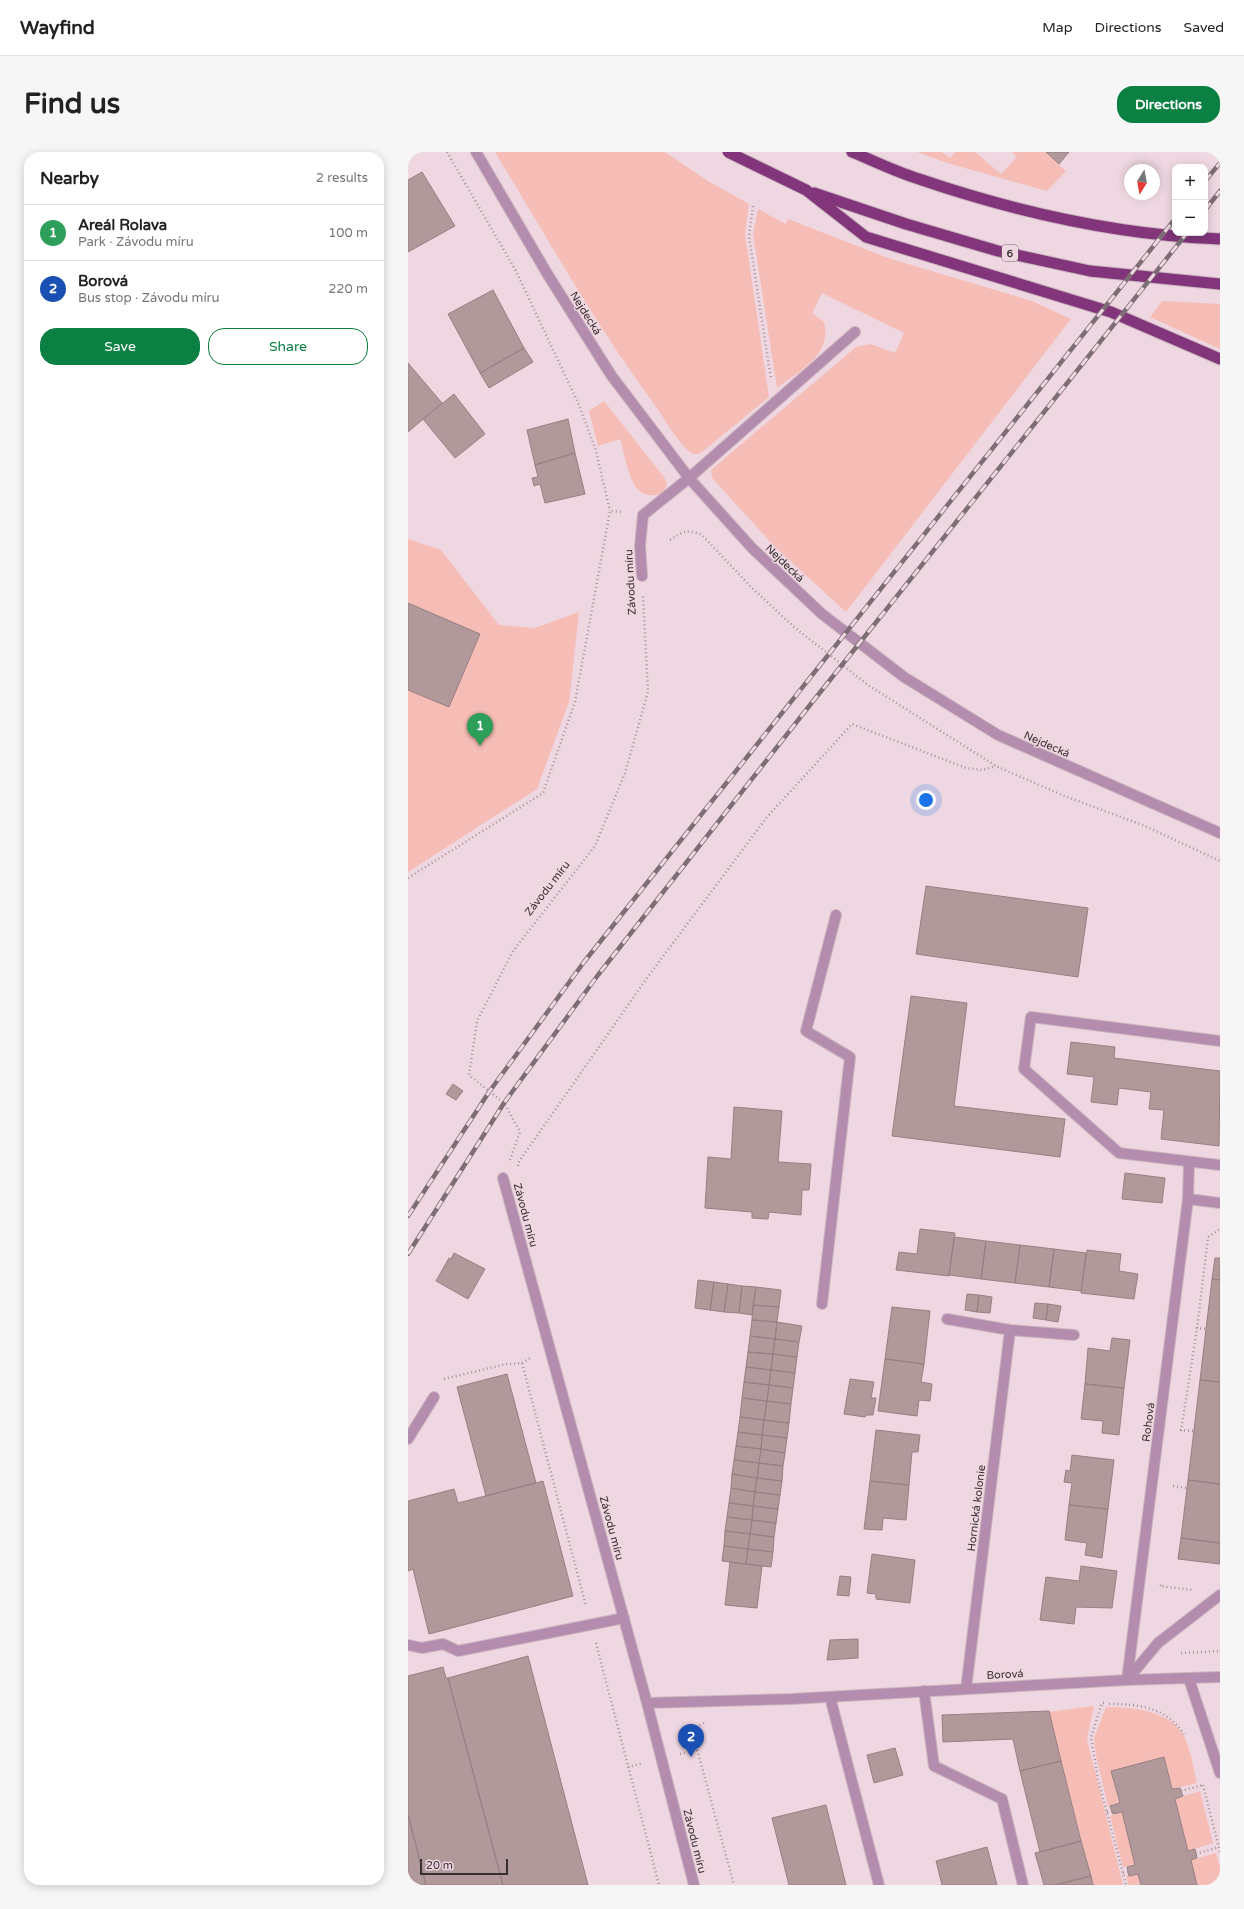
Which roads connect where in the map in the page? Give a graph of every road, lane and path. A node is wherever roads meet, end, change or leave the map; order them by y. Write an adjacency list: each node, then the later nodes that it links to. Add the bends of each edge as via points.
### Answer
1 (447, 152): 13 (path, via 516,271 579,405 596,451)
2 (476, 152): 12 (street, Nejdecká, via 548,275 611,375)
3 (728, 152): 5 (highway, 6, bridge)
4 (852, 152): 7 (highway, via 918,179 1008,207 1098,226 1183,238)
5 (806, 190): 8 (highway, 6, via 906,224 998,250 1090,271); 10 (highway, via 866,237 1111,312)
6 (753, 206): 11 (path, via 749,236)
7 (1220, 239)
8 (1220, 284)
9 (855, 332): 11 (street)
10 (1220, 359)
11 (774, 403): 12 (street)
12 (689, 478): 14 (street); 17 (street, Nejdecká, via 752,548 822,614 904,677 998,735)
13 (610, 510): 14 (path); 18 (path, via 575,702 543,793)
14 (643, 514): 15 (street, Závodu míru, via 640,546)
15 (642, 576): 24 (path, Závodu míru, via 648,692 625,773 595,846 513,952 477,1021 469,1075 504,1103 520,1132)
16 (996, 766): 23 (path, via 983,770 966,768 852,724 762,823 647,978 518,1163)
17 (1220, 833)
18 (408, 878)
19 (836, 915): 28 (street, via 806,1031 850,1057)
20 (1220, 1041): 21 (street, via 1031,1017 1024,1069 1119,1153)
21 (1189, 1162): 22 (street); 25 (street, Rohová)
22 (1220, 1165)
23 (518, 1171)
24 (503, 1178): 32 (street, Závodu míru)
25 (1188, 1199): 26 (street); 49 (street, Rohová)
26 (1220, 1203)
27 (1220, 1229): 35 (path, via 1208,1237)
28 (822, 1304)
29 (947, 1319): 30 (street)
30 (1010, 1330): 31 (street); 50 (street, Hornická kolonie)
31 (1074, 1335)
32 (549, 1346): 33 (path); 42 (street, Závodu míru)
33 (522, 1363): 34 (path, via 506,1364 444,1379); 43 (path)
34 (434, 1397): 36 (street)
35 (1181, 1437)
36 (408, 1439)
37 (1175, 1479): 38 (path)
38 (1173, 1494)
39 (1161, 1579): 40 (path, via 1160,1586)
40 (1198, 1590)
41 (1220, 1595): 49 (street, via 1158,1644)
42 (624, 1618): 43 (street); 53 (street, Závodu míru)
43 (591, 1625): 44 (street, via 458,1650 443,1644 422,1648); 66 (path)
44 (408, 1645)
45 (1220, 1651): 46 (path)
46 (1173, 1653)
47 (1220, 1677): 48 (street, Borová)
48 (1189, 1679): 49 (street, Borová); 55 (street)
49 (1127, 1680): 50 (street, Borová)
50 (966, 1688): 51 (street, Borová)
51 (924, 1691): 52 (street, Borová); 69 (street, via 934,1766 1002,1799)
52 (830, 1697): 53 (street, Borová); 68 (street)
53 (647, 1703): 67 (street, Závodu míru)
54 (1188, 1739): 60 (path, via 1170,1718 1156,1710 1140,1705 1102,1703 1091,1737)
55 (1220, 1774)
56 (1201, 1778): 57 (path)
57 (1203, 1785): 58 (path); 61 (path)
58 (1181, 1791)
59 (1112, 1811): 60 (path)
60 (1107, 1812): 65 (path)
61 (1219, 1847): 62 (path); 63 (path)
62 (1220, 1852)
63 (1196, 1854)
64 (1128, 1872): 65 (path)
65 (1123, 1873): 70 (path)
66 (659, 1885)
67 (694, 1885)
68 (879, 1885)
69 (1023, 1885)
70 (1126, 1885)

